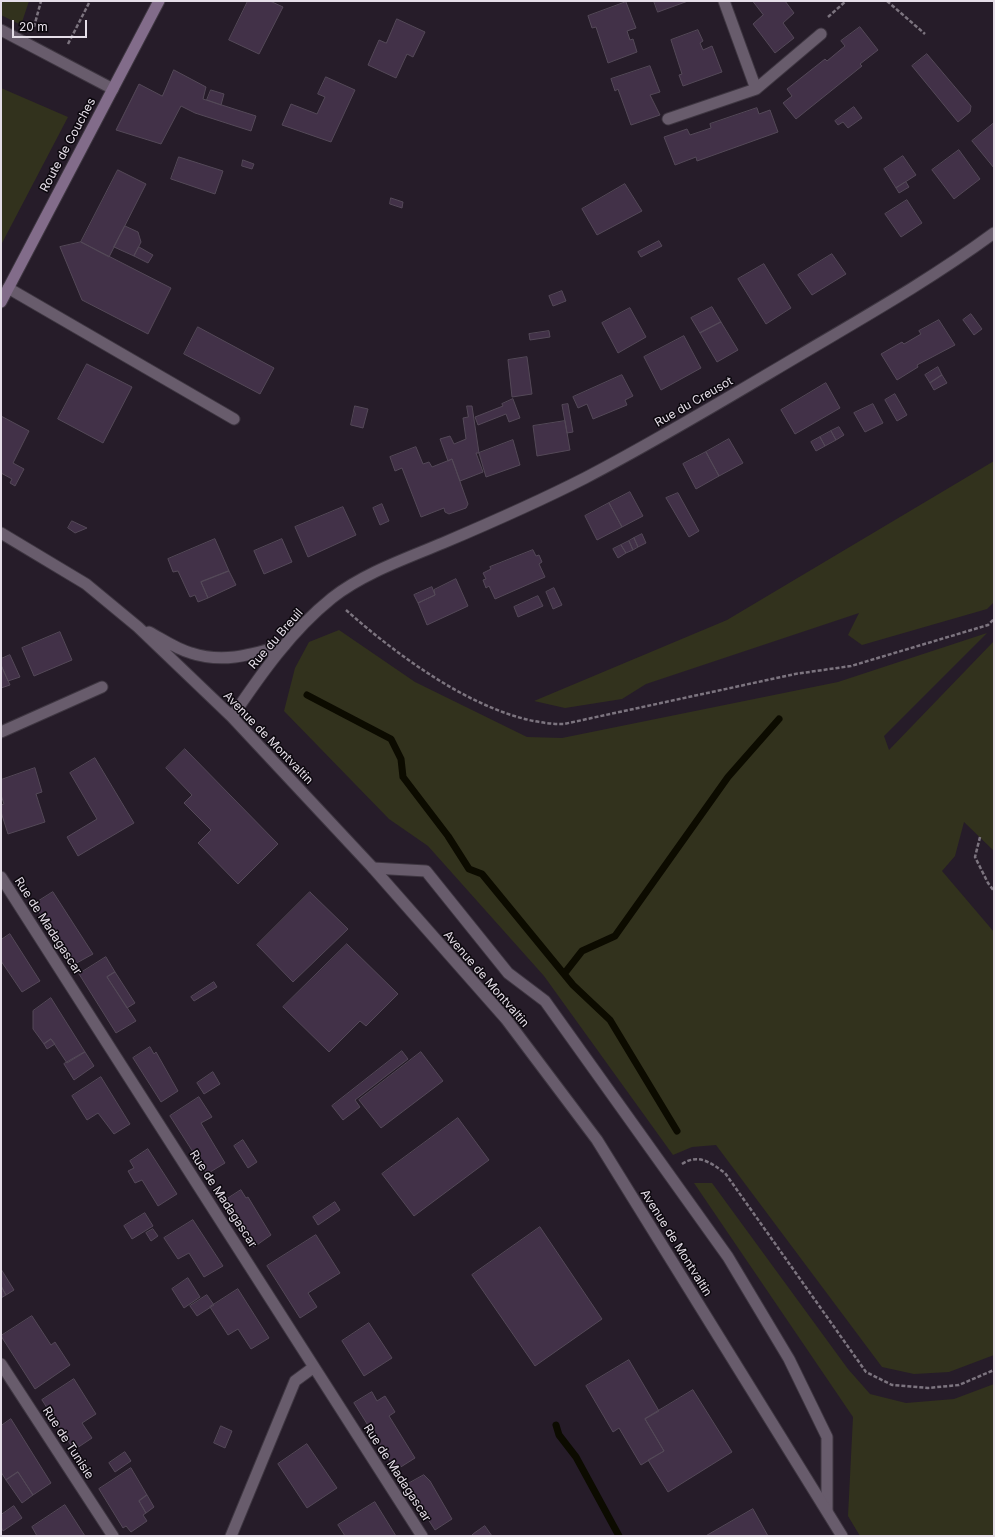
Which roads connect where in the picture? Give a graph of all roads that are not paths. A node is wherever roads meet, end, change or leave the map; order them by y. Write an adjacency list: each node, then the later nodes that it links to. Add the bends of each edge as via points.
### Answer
1 (159, 1): 5 (main road, Route de Couches)
2 (724, 1): 6 (street)
3 (1, 30): 5 (street)
4 (821, 34): 6 (street)
5 (112, 89): 9 (main road, Route de Couches)
6 (756, 89): 7 (street)
7 (668, 118)
8 (994, 233): 13 (street, Rue du Creusot, via 889,303 584,479)
9 (8, 288): 10 (main road, Route de Couches); 11 (street)
10 (1, 302)
11 (234, 419)
12 (1, 533): 14 (street, Avenue de Montvaltin, via 86,584)
13 (392, 564): 15 (street, Rue du Breuil, via 363,578 332,598 303,624)
14 (138, 627): 15 (street, via 190,653 223,659 245,657); 17 (street, Avenue de Montvaltin)
15 (285, 645): 17 (street, Rue du Breuil)
16 (102, 687): 18 (street)
17 (232, 717): 19 (street, Avenue de Montvaltin)
18 (1, 732)
19 (373, 868): 23 (street, Avenue de Montvaltin, via 506,1019 597,1140); 23 (street, via 426,871 508,973 545,1001 728,1256 789,1359 827,1437)
20 (1, 877): 22 (street, Rue de Madagascar)
21 (1, 1364): 24 (street, Rue de Tunisie)
22 (314, 1367): 25 (street, via 295,1381); 26 (street, Rue de Madagascar)
23 (827, 1510): 27 (street, Avenue de Montvaltin)
24 (113, 1536)
25 (231, 1536)
26 (422, 1536)
27 (842, 1536)

